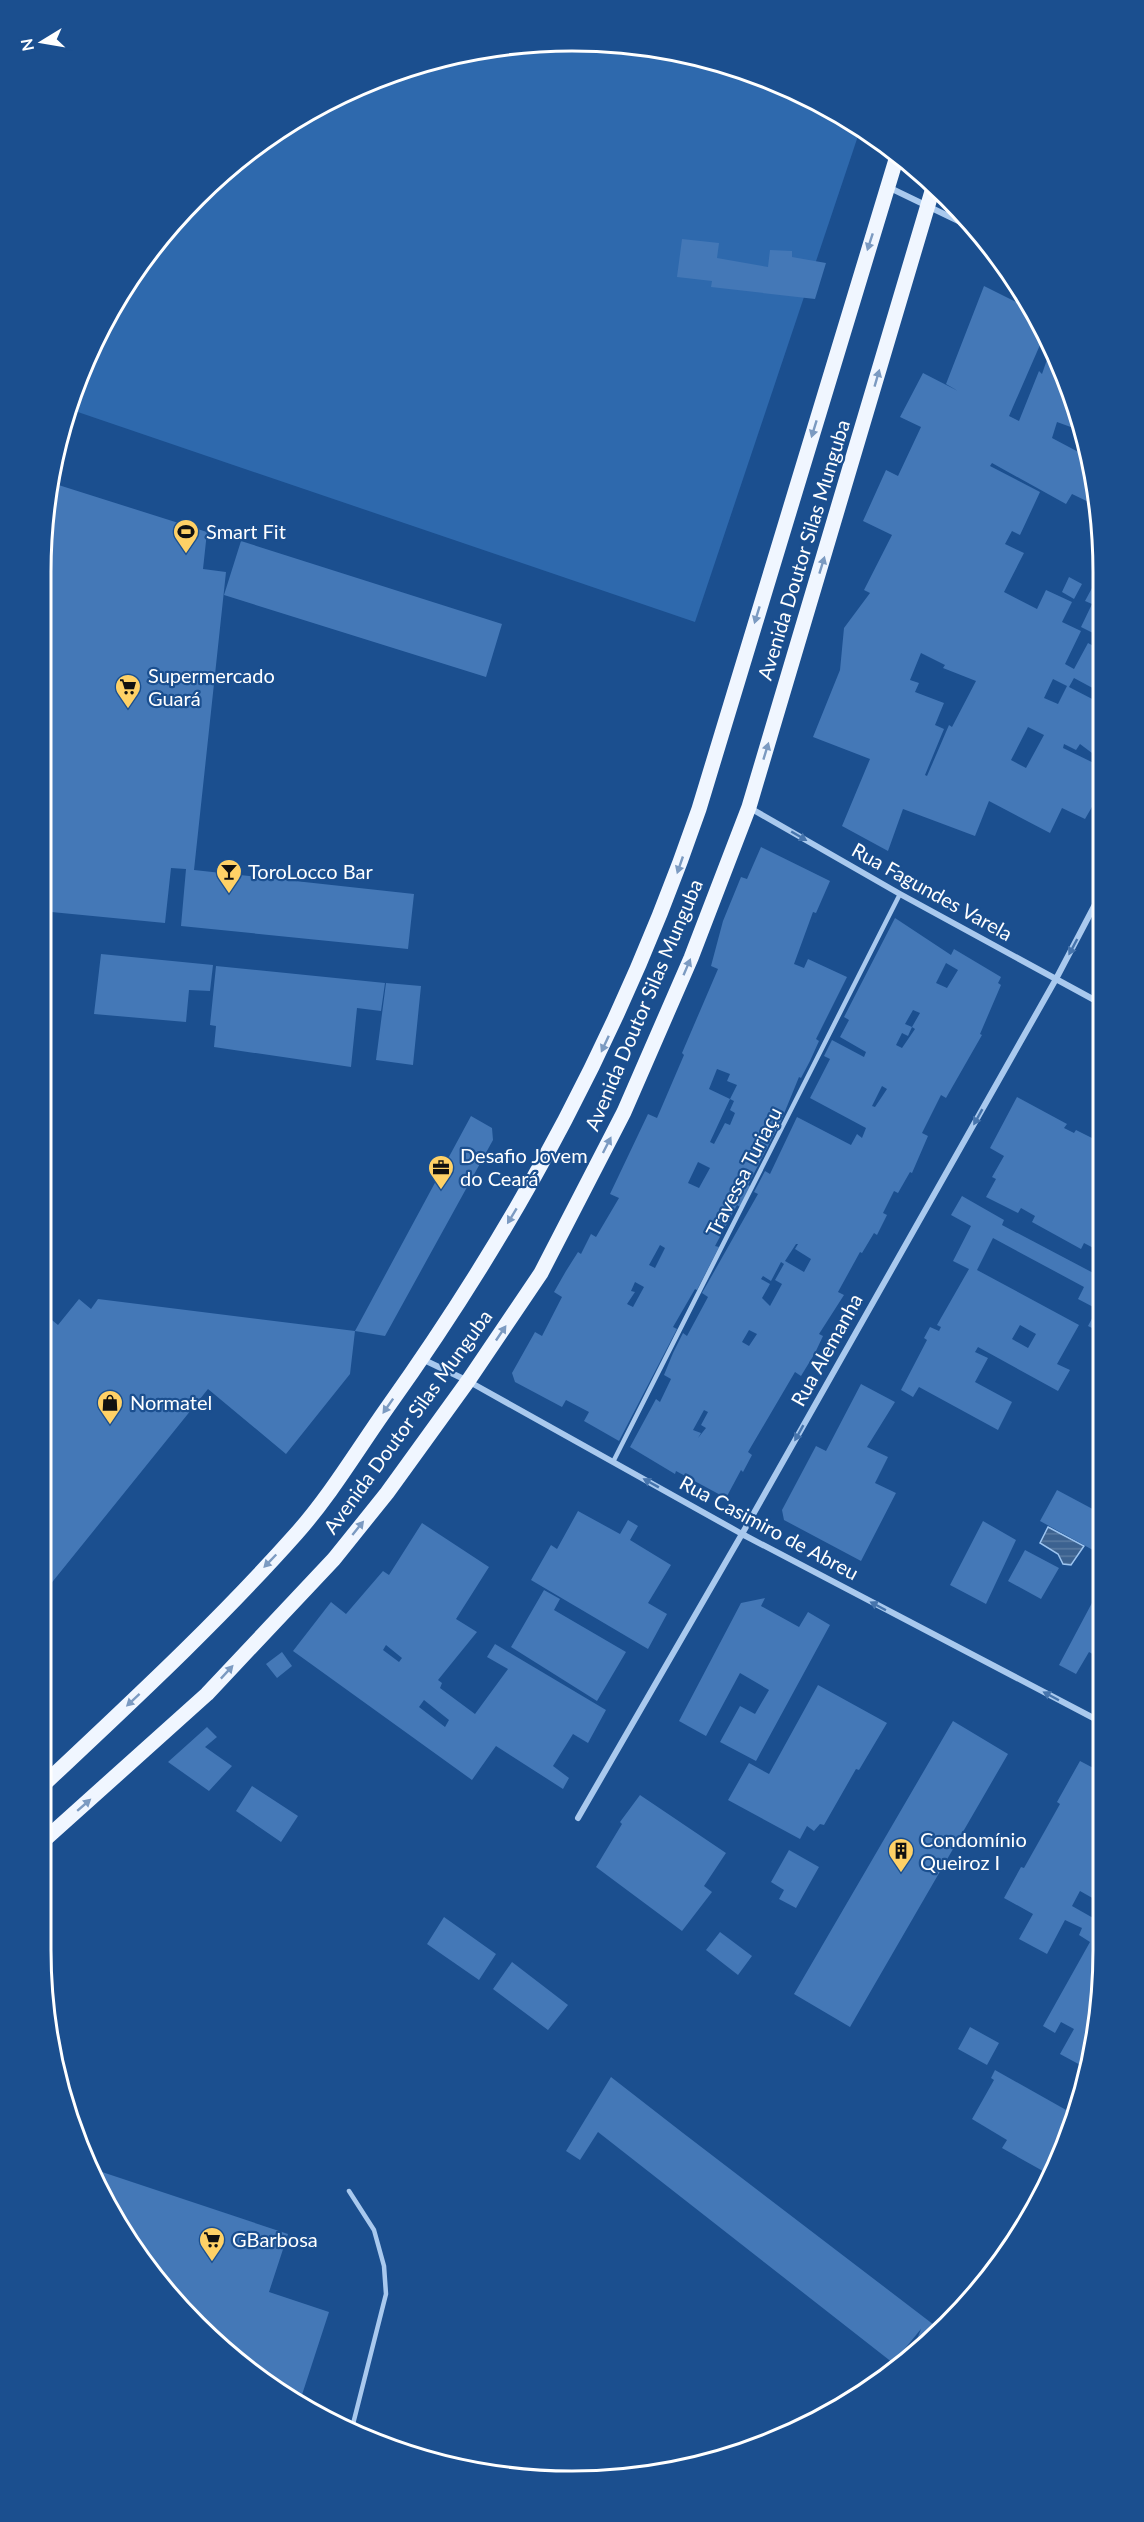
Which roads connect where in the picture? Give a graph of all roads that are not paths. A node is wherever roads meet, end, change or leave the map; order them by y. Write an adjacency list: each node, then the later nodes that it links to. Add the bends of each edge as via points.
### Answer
1 (895, 164): 2 (main road, Avenida Doutor Silas Munguba)
2 (888, 186): 4 (street); 11 (main road, Avenida Doutor Silas Munguba, one-way to 11, via 677,874 605,1045 550,1152)
3 (931, 195): 4 (main road, Avenida Doutor Silas Munguba)
4 (927, 205): 5 (street); 6 (main road, Avenida Doutor Silas Munguba, one-way to 4)
5 (955, 219)
6 (749, 807): 7 (street, Rua Fagundes Varela, one-way to 7); 12 (main road, Avenida Doutor Silas Munguba, one-way to 6, via 541,1273 624,1112 691,958)
7 (900, 894): 9 (street, Rua Fagundes Varela); 13 (lane, Travessa Turiaçu)
8 (1093, 908): 9 (street, Rua Alemanha, one-way to 9)
9 (1056, 979): 10 (street, Rua Fagundes Varela); 14 (street, Rua Alemanha, one-way to 14)
10 (1093, 999)
11 (422, 1359): 12 (street, Rua Casimiro de Abreu); 16 (main road, Avenida Doutor Silas Munguba, one-way to 16, via 298,1532 172,1664)
12 (468, 1382): 13 (street, Rua Casimiro de Abreu); 18 (main road, Avenida Doutor Silas Munguba, one-way to 12, via 207,1694 334,1559)
13 (613, 1462): 14 (street, Rua Casimiro de Abreu, one-way to 13)
14 (742, 1534): 15 (street, Rua Casimiro de Abreu, one-way to 14); 17 (street, Rua Alemanha)
15 (1093, 1718)
16 (51, 1777)
17 (578, 1818)
18 (51, 1833)
19 (349, 2192): 20 (lane, via 374,2230 384,2266 386,2294)
20 (353, 2422)

